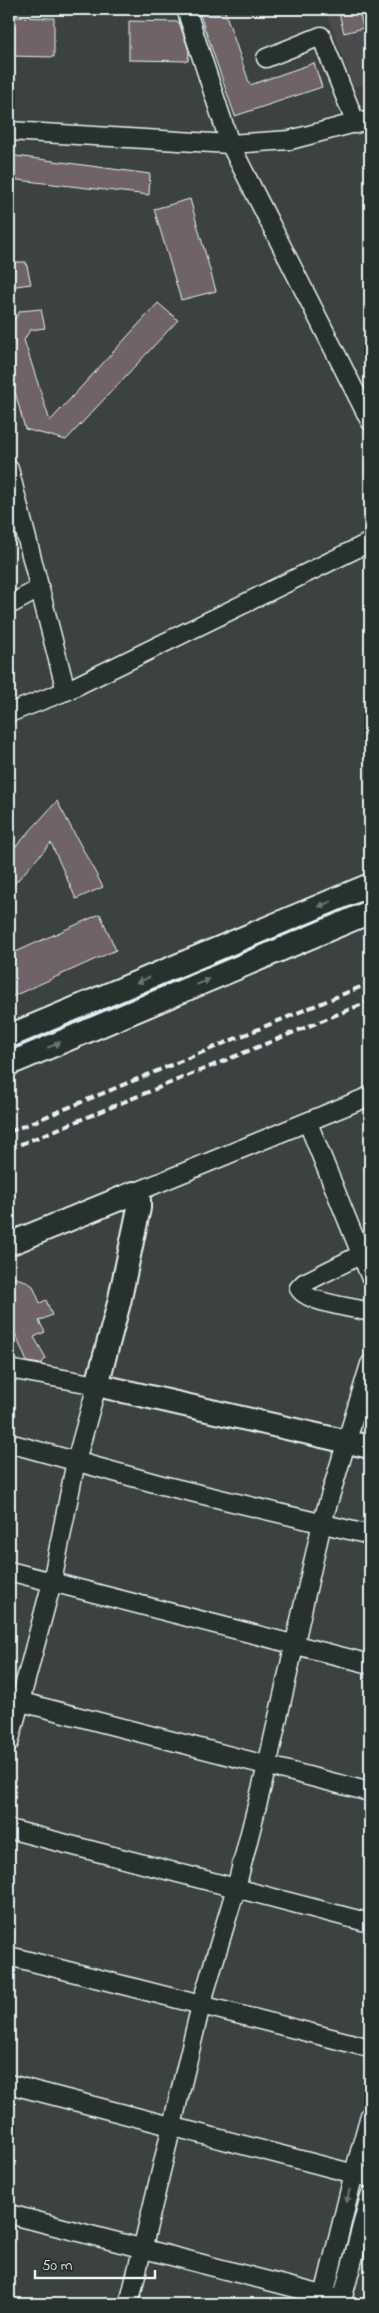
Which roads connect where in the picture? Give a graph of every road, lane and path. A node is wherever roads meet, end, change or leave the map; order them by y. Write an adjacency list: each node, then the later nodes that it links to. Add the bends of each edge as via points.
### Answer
1 (186, 9): 5 (street)
2 (266, 58): 3 (street, via 321,36)
3 (363, 121): 5 (street, via 290,140)
4 (9, 131): 5 (street)
5 (230, 144): 6 (street)
6 (370, 421)
7 (9, 473): 9 (street)
8 (370, 542): 11 (street)
9 (39, 589): 10 (street); 11 (street)
10 (9, 604)
11 (66, 692): 12 (street)
12 (9, 713)
13 (370, 885): 15 (street, one-way to 15)
14 (370, 912): 16 (street, one-way to 14)
15 (9, 1036)
16 (9, 1064)
17 (370, 1096): 18 (street)
18 (308, 1123): 19 (street); 21 (street)
19 (134, 1193): 20 (street); 26 (street, via 139,1200 139,1208 120,1303)
20 (9, 1244)
21 (366, 1252): 22 (street); 23 (street, via 299,1288 310,1298)
22 (370, 1276)
23 (370, 1312)
24 (370, 1364): 27 (street)
25 (9, 1369): 26 (street)
26 (97, 1385): 27 (street); 30 (street)
27 (345, 1440): 29 (street); 31 (street)
28 (9, 1443): 30 (street)
29 (370, 1447)
30 (76, 1461): 31 (street); 34 (street)
31 (322, 1523): 32 (street); 35 (street)
32 (370, 1535)
33 (9, 1571): 34 (street)
34 (52, 1582): 35 (street); 37 (street)
35 (294, 1645): 36 (street); 39 (street)
36 (370, 1664)
37 (14, 1700): 38 (street); 39 (street)
38 (9, 1743)
39 (267, 1766): 40 (street); 42 (street)
40 (370, 1792)
41 (9, 1829): 42 (street)
42 (236, 1888): 43 (street); 45 (street)
43 (370, 1923)
44 (9, 1956): 45 (street)
45 (201, 2005): 46 (street); 49 (street)
46 (370, 2048)
47 (9, 2084): 49 (street)
48 (370, 2115): 50 (street)
49 (172, 2126): 50 (street); 53 (street)
50 (362, 2176): 54 (street, one-way to 54)
51 (370, 2196): 55 (street)
52 (9, 2214): 53 (street)
53 (142, 2248): 54 (street); 56 (street)
54 (323, 2300): 55 (street)
55 (342, 2302)
56 (129, 2304)

